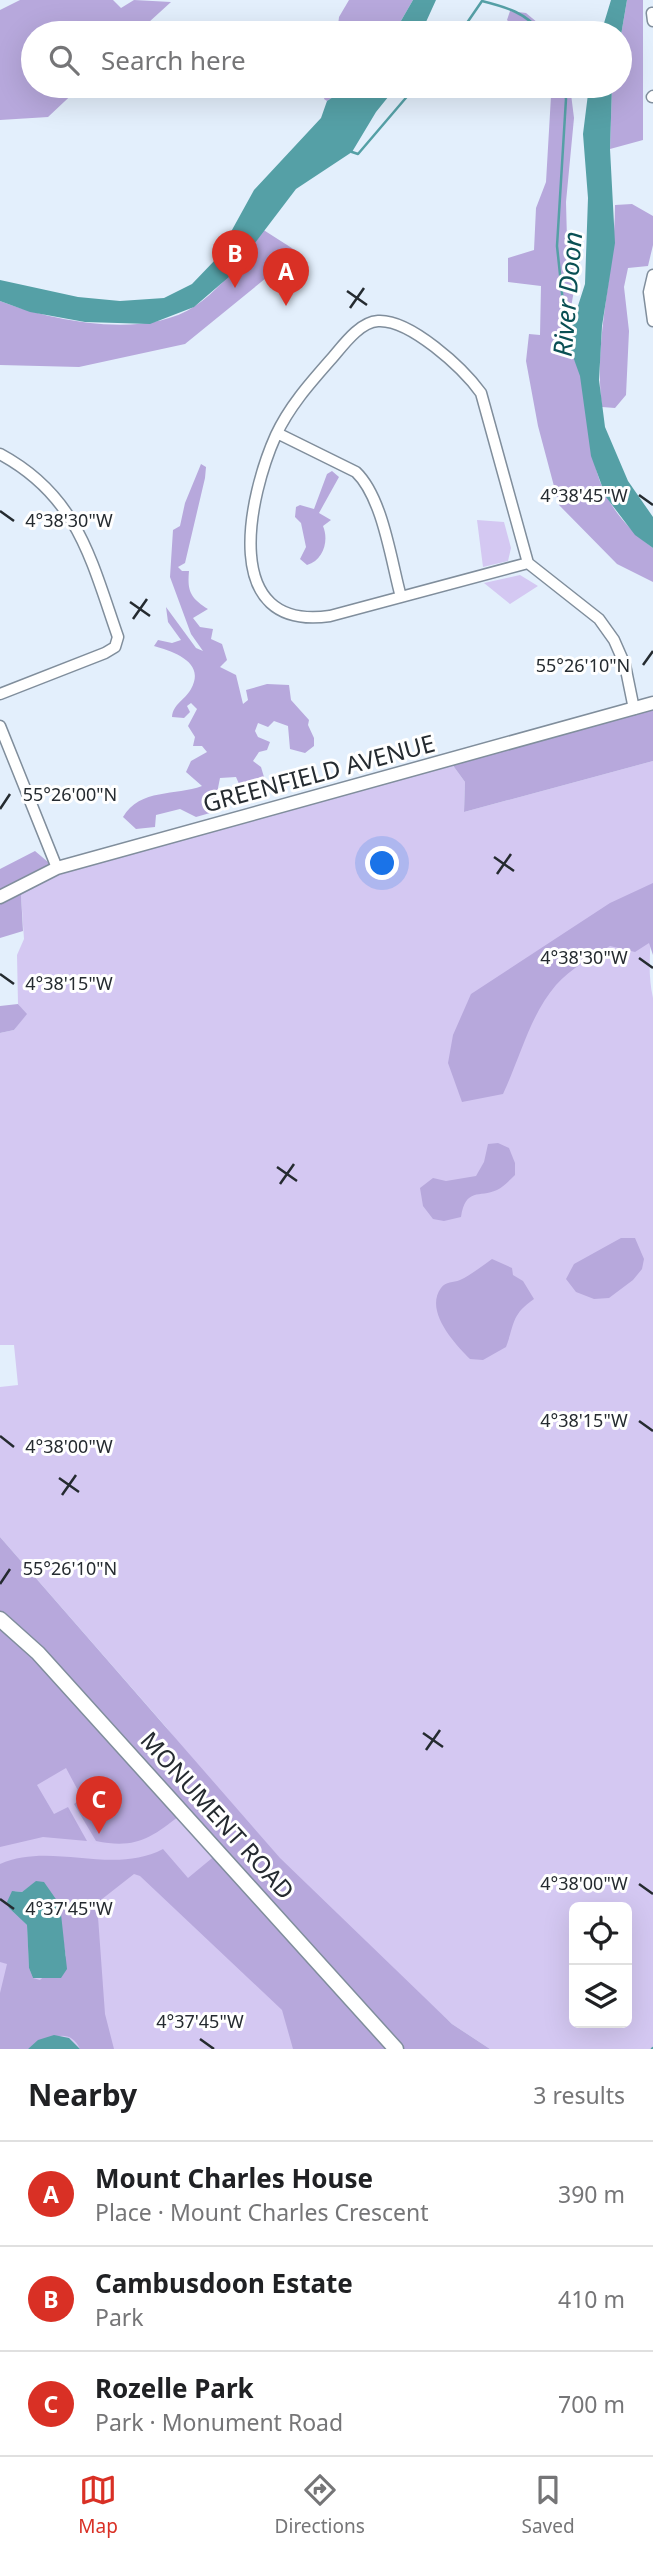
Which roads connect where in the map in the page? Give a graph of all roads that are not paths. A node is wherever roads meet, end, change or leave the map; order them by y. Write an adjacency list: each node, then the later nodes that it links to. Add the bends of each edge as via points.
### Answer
1 (652, 13): 2 (street)
2 (653, 21)
3 (653, 275): 4 (street, via 649,292)
4 (653, 320)
5 (277, 433): 7 (street, via 295,403 362,328 376,321 406,327 468,375 481,393); 8 (street, via 356,472 363,480 376,505); 8 (street, via 251,512 250,555 257,583 269,601 293,616 308,619)
6 (0, 454): 9 (street, via 33,475 70,515 85,540 118,637 115,647 105,653)
7 (528, 563): 8 (street); 11 (street, via 599,619 625,665)
8 (401, 597)
9 (0, 694)
10 (653, 703): 11 (street, GREENFIELD AVENUE)
11 (634, 709): 14 (street, GREENFIELD AVENUE)
12 (0, 726): 13 (street)
13 (3, 744): 14 (street)
14 (57, 868): 15 (street, GREENFIELD AVENUE)
15 (0, 897)
16 (0, 1619): 17 (main road, MONUMENT ROAD, via 38,1653)
17 (396, 2049)

